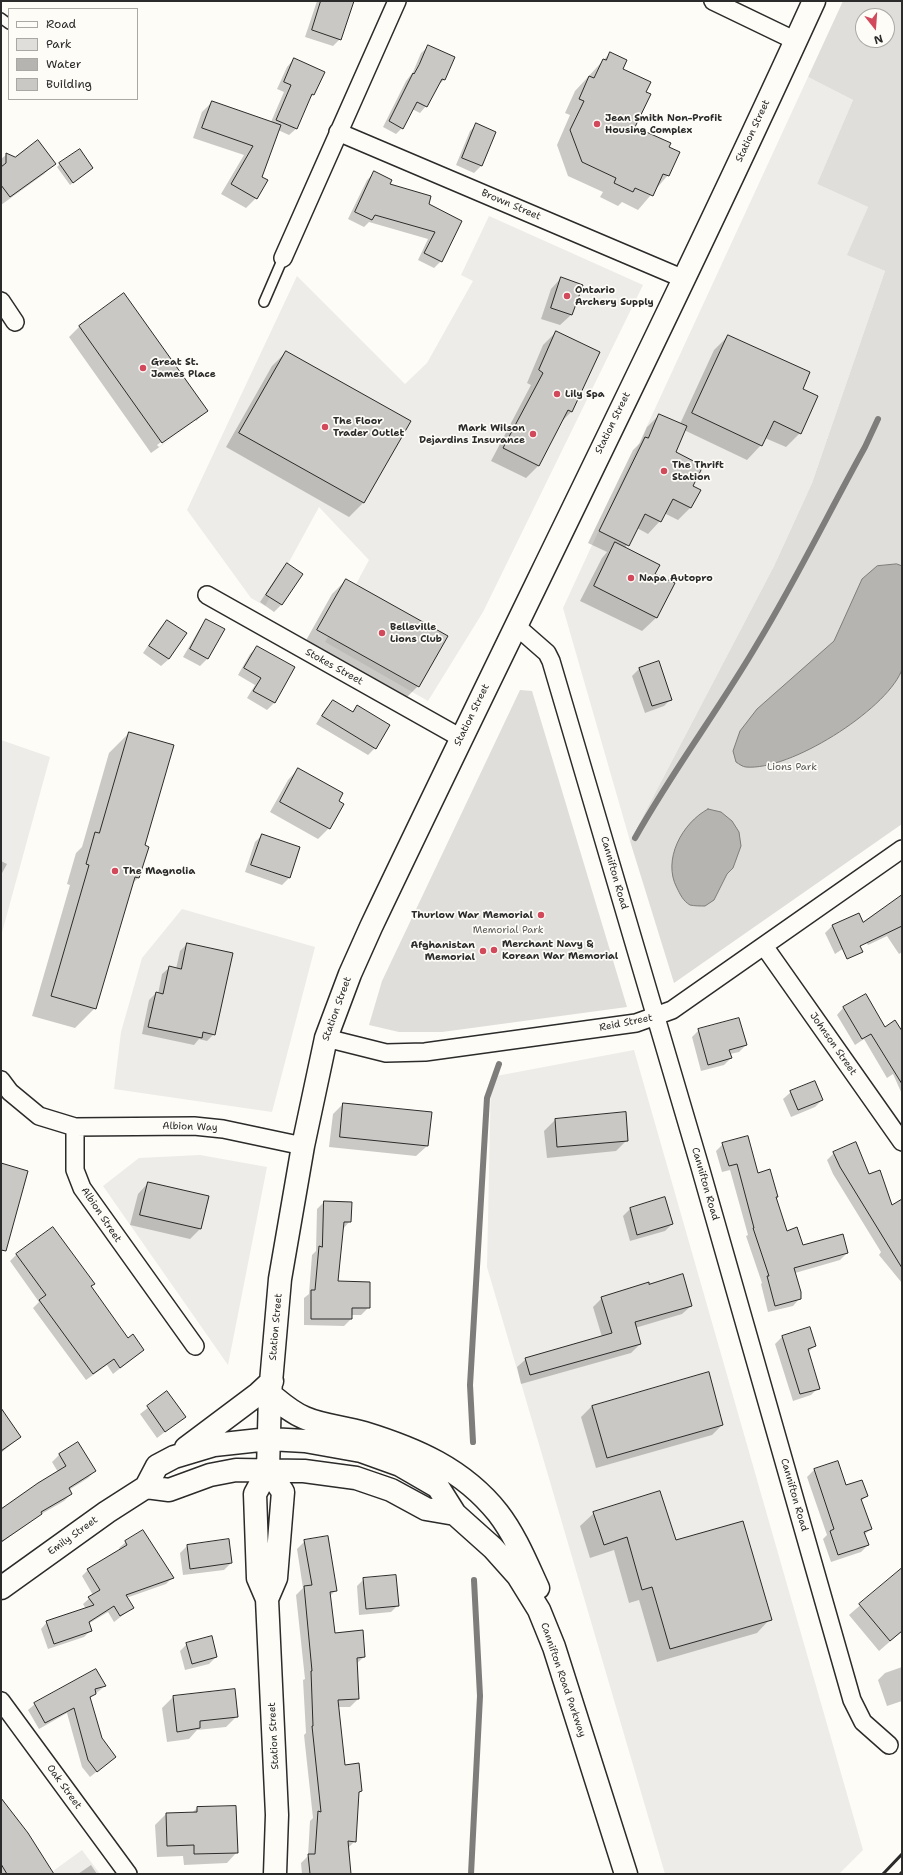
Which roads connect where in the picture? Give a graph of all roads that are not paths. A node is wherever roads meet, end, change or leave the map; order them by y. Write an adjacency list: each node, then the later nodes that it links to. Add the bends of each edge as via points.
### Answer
1 (397, 1): 5 (street)
2 (713, 1): 4 (street)
3 (814, 1): 4 (main road, Station Street)
4 (796, 41): 7 (main road, Station Street)
5 (338, 132): 6 (street); 7 (street, Brown Street)
6 (283, 258): 9 (lane)
7 (684, 279): 12 (main road, Station Street)
8 (1, 301): 10 (street)
9 (264, 302)
10 (15, 322)
11 (207, 595): 13 (street, Stokes Street)
12 (515, 625): 13 (main road, Station Street); 16 (street, Cannifton Road, via 547,654 551,661)
13 (461, 738): 17 (main road, Station Street, via 350,974)
14 (902, 849): 15 (street, Reid Street)
15 (764, 946): 16 (street, Reid Street, via 672,1010); 20 (street, Johnson Street)
16 (656, 1017): 17 (street, Reid Street, via 630,1024 425,1052 386,1053); 32 (street, Cannifton Road, via 852,1700 863,1722)
17 (326, 1038): 21 (main road, Station Street)
18 (1, 1080): 19 (street, via 10,1092 39,1116)
19 (74, 1127): 21 (street, Albion Way, via 223,1128); 22 (street, Albion Street, via 76,1170 82,1188)
20 (902, 1142)
21 (303, 1146): 23 (main road, Station Street, via 280,1279)
22 (195, 1346)
23 (271, 1387): 24 (main road, Station Street); 25 (main road); 30 (main road, via 283,1405 305,1418 364,1432 408,1447 444,1465 468,1481 498,1513 520,1549 540,1591)
24 (269, 1438): 25 (main road, Emily Street, via 214,1445); 26 (main road, Station Street); 28 (main road, Cannifton Road Parkway, via 361,1450 400,1465 438,1487)
25 (174, 1457): 27 (main road, Emily Street, via 157,1466)
26 (268, 1470): 27 (main road, via 236,1470 210,1475 169,1490); 28 (main road, via 304,1471 356,1478 391,1490 426,1509); 34 (main road, Station Street, via 255,1494 258,1578 267,1599 277,1815)
27 (146, 1487): 29 (main road, Emily Street)
28 (454, 1514): 30 (main road, Cannifton Road Parkway, via 494,1548 518,1576 539,1610)
29 (1, 1588)
30 (554, 1647): 35 (main road, Cannifton Road Parkway)
31 (1, 1701): 33 (street, Oak Street)
32 (889, 1745)
33 (128, 1874)
34 (275, 1874)
35 (626, 1874)

